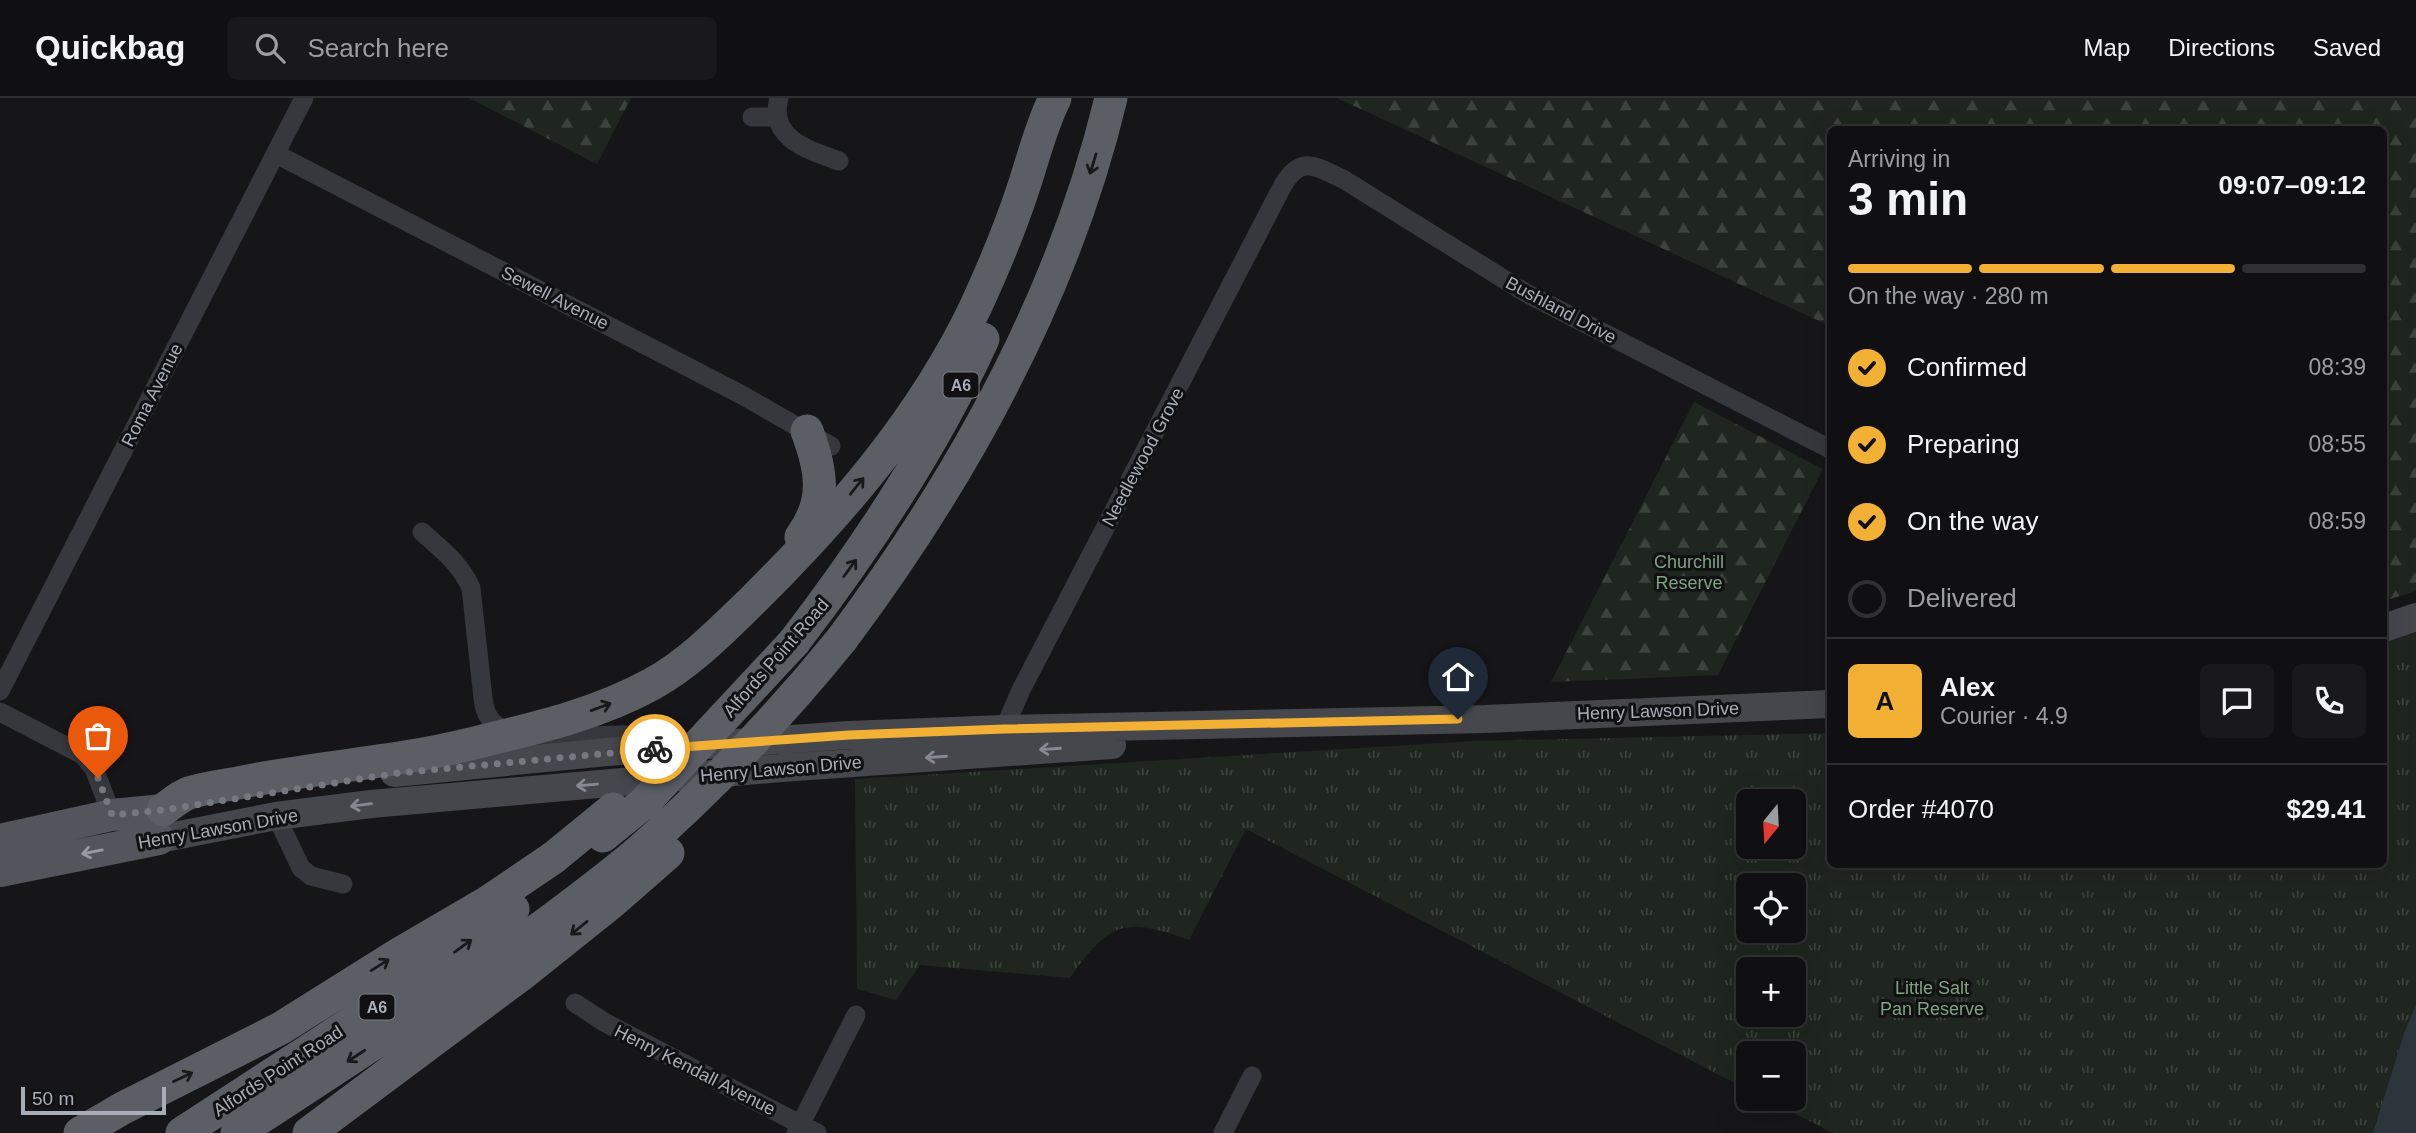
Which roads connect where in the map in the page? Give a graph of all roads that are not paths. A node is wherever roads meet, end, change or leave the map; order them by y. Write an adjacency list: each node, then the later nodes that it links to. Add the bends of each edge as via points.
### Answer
1 (304, 98): 7 (street, Roma Avenue)
2 (1055, 98): 13 (highway, A6, one-way to 2, via 864,478 960,340 994,265)
3 (1071, 98): 27 (highway, Alfords Point Road / A6, one-way to 3, bridge, via 645,802 728,715 794,642 887,514 957,393 1001,302)
4 (1111, 98): 26 (highway, Alfords Point Road / A6, one-way to 26, bridge, via 1086,185 1042,304 922,526 853,638)
5 (778, 107): 6 (street); 8 (street, via 782,130 791,139)
6 (752, 117)
7 (276, 153): 10 (street, Sewell Avenue); 16 (street, Roma Avenue)
8 (839, 161)
9 (1297, 167): 11 (street, Bushland Drive, via 1314,166 1359,188 1526,293); 20 (street, Needlewood Grove, via 1283,184 1021,690)
10 (819, 438): 13 (highway, via 816,511)
11 (1827, 447)
12 (422, 532): 19 (street, via 454,560 471,588 486,712)
13 (762, 591): 19 (highway, A6, one-way to 13, via 601,708 655,682 705,646)
14 (2416, 617): 15 (main road)
15 (2387, 627)
16 (0, 691)
17 (1827, 704): 20 (main road, Henry Lawson Drive)
18 (0, 712): 22 (street, via 83,755 94,769)
19 (512, 733): 21 (street, via 541,737 619,734); 24 (highway, A6, via 186,794)
20 (1004, 741): 21 (main road, Henry Lawson Drive, via 849,735); 23 (main road, Henry Lawson Drive, one-way to 23, via 781,768)
21 (722, 744): 24 (main road, Henry Lawson Drive, via 398,773)
22 (112, 815): 24 (main road, Henry Lawson Drive); 25 (main road, Henry Lawson Drive)
23 (276, 816): 24 (main road, Henry Lawson Drive); 29 (street, via 301,868 311,876)
24 (161, 825): 28 (main road, Henry Lawson Drive, one-way to 28)
25 (0, 840)
26 (652, 853): 36 (highway, Alfords Point Road / A6, one-way to 36); 37 (highway, one-way to 37, via 530,967)
27 (558, 864): 34 (highway, one-way to 27, via 291,1022 399,954); 35 (highway, Alfords Point Road / A6, one-way to 27, via 411,983)
28 (0, 871)
29 (343, 884)
30 (575, 1003): 33 (street, Henry Kendall Avenue)
31 (856, 1015): 33 (street)
32 (1252, 1076): 38 (street)
33 (804, 1130)
34 (80, 1133)
35 (182, 1133)
36 (237, 1133)
37 (309, 1133)
38 (1223, 1133)

